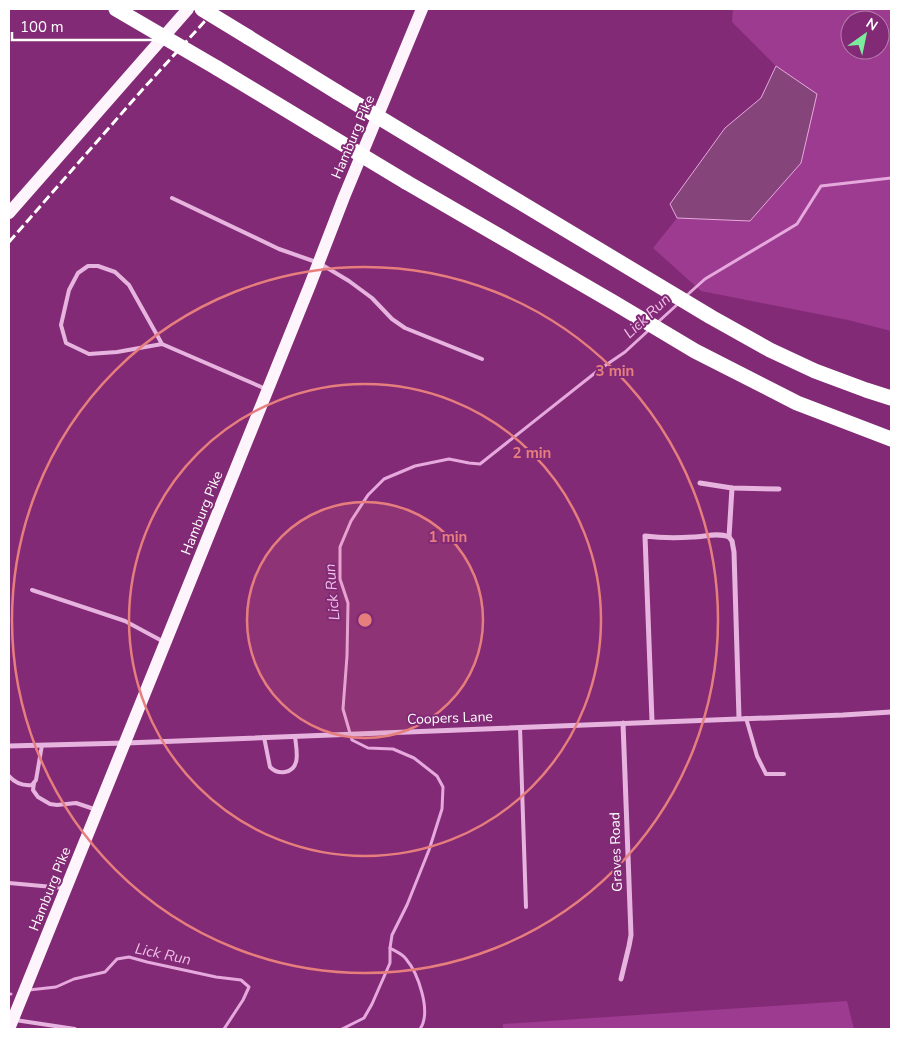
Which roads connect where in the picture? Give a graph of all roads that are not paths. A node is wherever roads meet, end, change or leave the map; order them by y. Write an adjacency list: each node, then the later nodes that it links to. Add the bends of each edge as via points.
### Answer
1 (116, 9): 12 (highway, bridge, via 695,351 797,403)
2 (188, 9): 6 (main road)
3 (202, 9): 11 (highway, bridge, via 711,317 815,371)
4 (422, 9): 7 (main road, Hamburg Pike)
5 (172, 198): 7 (lane, via 279,249)
6 (9, 212)
7 (319, 262): 9 (lane, via 372,298 405,328); 10 (main road, Hamburg Pike)
8 (162, 344): 8 (lane, via 89,354 66,343 61,325 69,290 78,272 88,266 114,272 129,285); 10 (lane)
9 (482, 359)
10 (268, 390): 18 (main road, Hamburg Pike)
11 (891, 398)
12 (891, 439)
13 (700, 483): 14 (street)
14 (732, 488): 15 (street); 16 (street)
15 (779, 489)
16 (729, 537): 20 (street, via 734,552); 22 (street, via 645,536)
17 (32, 590): 18 (lane, via 125,621)
18 (166, 643): 27 (main road, Hamburg Pike)
19 (891, 712): 21 (street, Coopers Lane)
20 (739, 718): 21 (street, Coopers Lane); 22 (street, Coopers Lane)
21 (746, 718): 30 (lane, via 766,774)
22 (652, 722): 23 (street, Coopers Lane)
23 (623, 723): 24 (street, Coopers Lane); 37 (street, Graves Road, via 631,935)
24 (520, 727): 25 (street, Coopers Lane); 36 (lane)
25 (295, 736): 26 (street, Coopers Lane); 26 (lane, via 296,766 280,773 270,767)
26 (264, 737): 27 (street, Coopers Lane)
27 (126, 743): 28 (street, Coopers Lane); 33 (main road, Hamburg Pike)
28 (42, 745): 29 (street, Coopers Lane); 32 (lane)
29 (9, 746)
30 (784, 774)
31 (9, 776): 32 (lane, via 25,786)
32 (34, 783): 33 (lane, via 33,790 38,797 50,804 76,802)
33 (98, 811): 35 (main road, Hamburg Pike)
34 (9, 883): 35 (lane)
35 (67, 888): 38 (main road, Hamburg Pike)
36 (526, 907)
37 (621, 978)
38 (10, 1024): 39 (lane)
39 (75, 1029)

